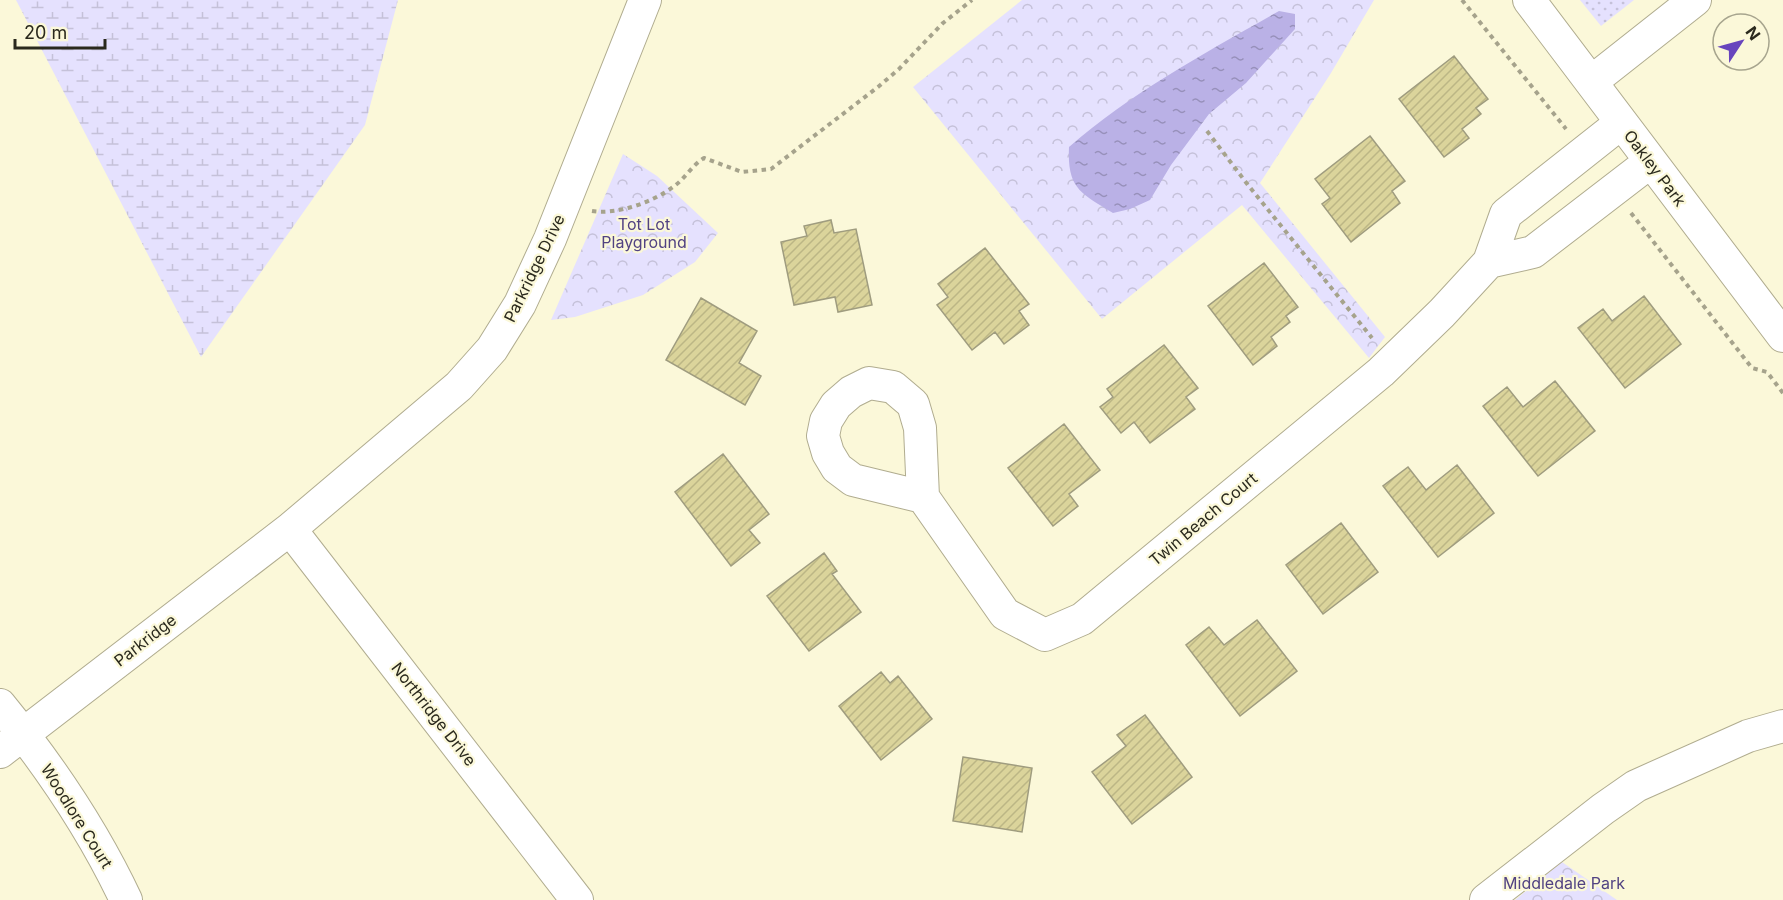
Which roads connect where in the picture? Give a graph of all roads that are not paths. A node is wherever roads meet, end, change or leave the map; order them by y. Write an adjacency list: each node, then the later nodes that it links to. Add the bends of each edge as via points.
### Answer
1 (645, 0): 10 (street, Parkridge Drive, via 565,202 520,304 492,349 459,386)
2 (1529, 0): 4 (street, Oakley Park)
3 (1695, 0): 4 (street)
4 (1591, 82): 5 (street, Oakley Park)
5 (1620, 123): 6 (street, Oakley Park); 7 (street, Twin Beach Court, via 1506,214)
6 (1650, 162): 7 (street, via 1533,252); 8 (street, Oakley Park)
7 (1489, 262): 9 (street, Twin Beach Court, via 1391,362 1082,619 1045,634 1005,614)
8 (1783, 336)
9 (923, 498)
10 (290, 529): 13 (street, Parkridge); 15 (street, Northridge Drive)
11 (0, 705): 13 (street, Woodlore Court)
12 (1783, 726): 16 (street, via 1748,736 1636,786)
13 (12, 743): 14 (street, Woodlore Court, via 79,813)
14 (126, 900)
15 (577, 900)
16 (1486, 900)

